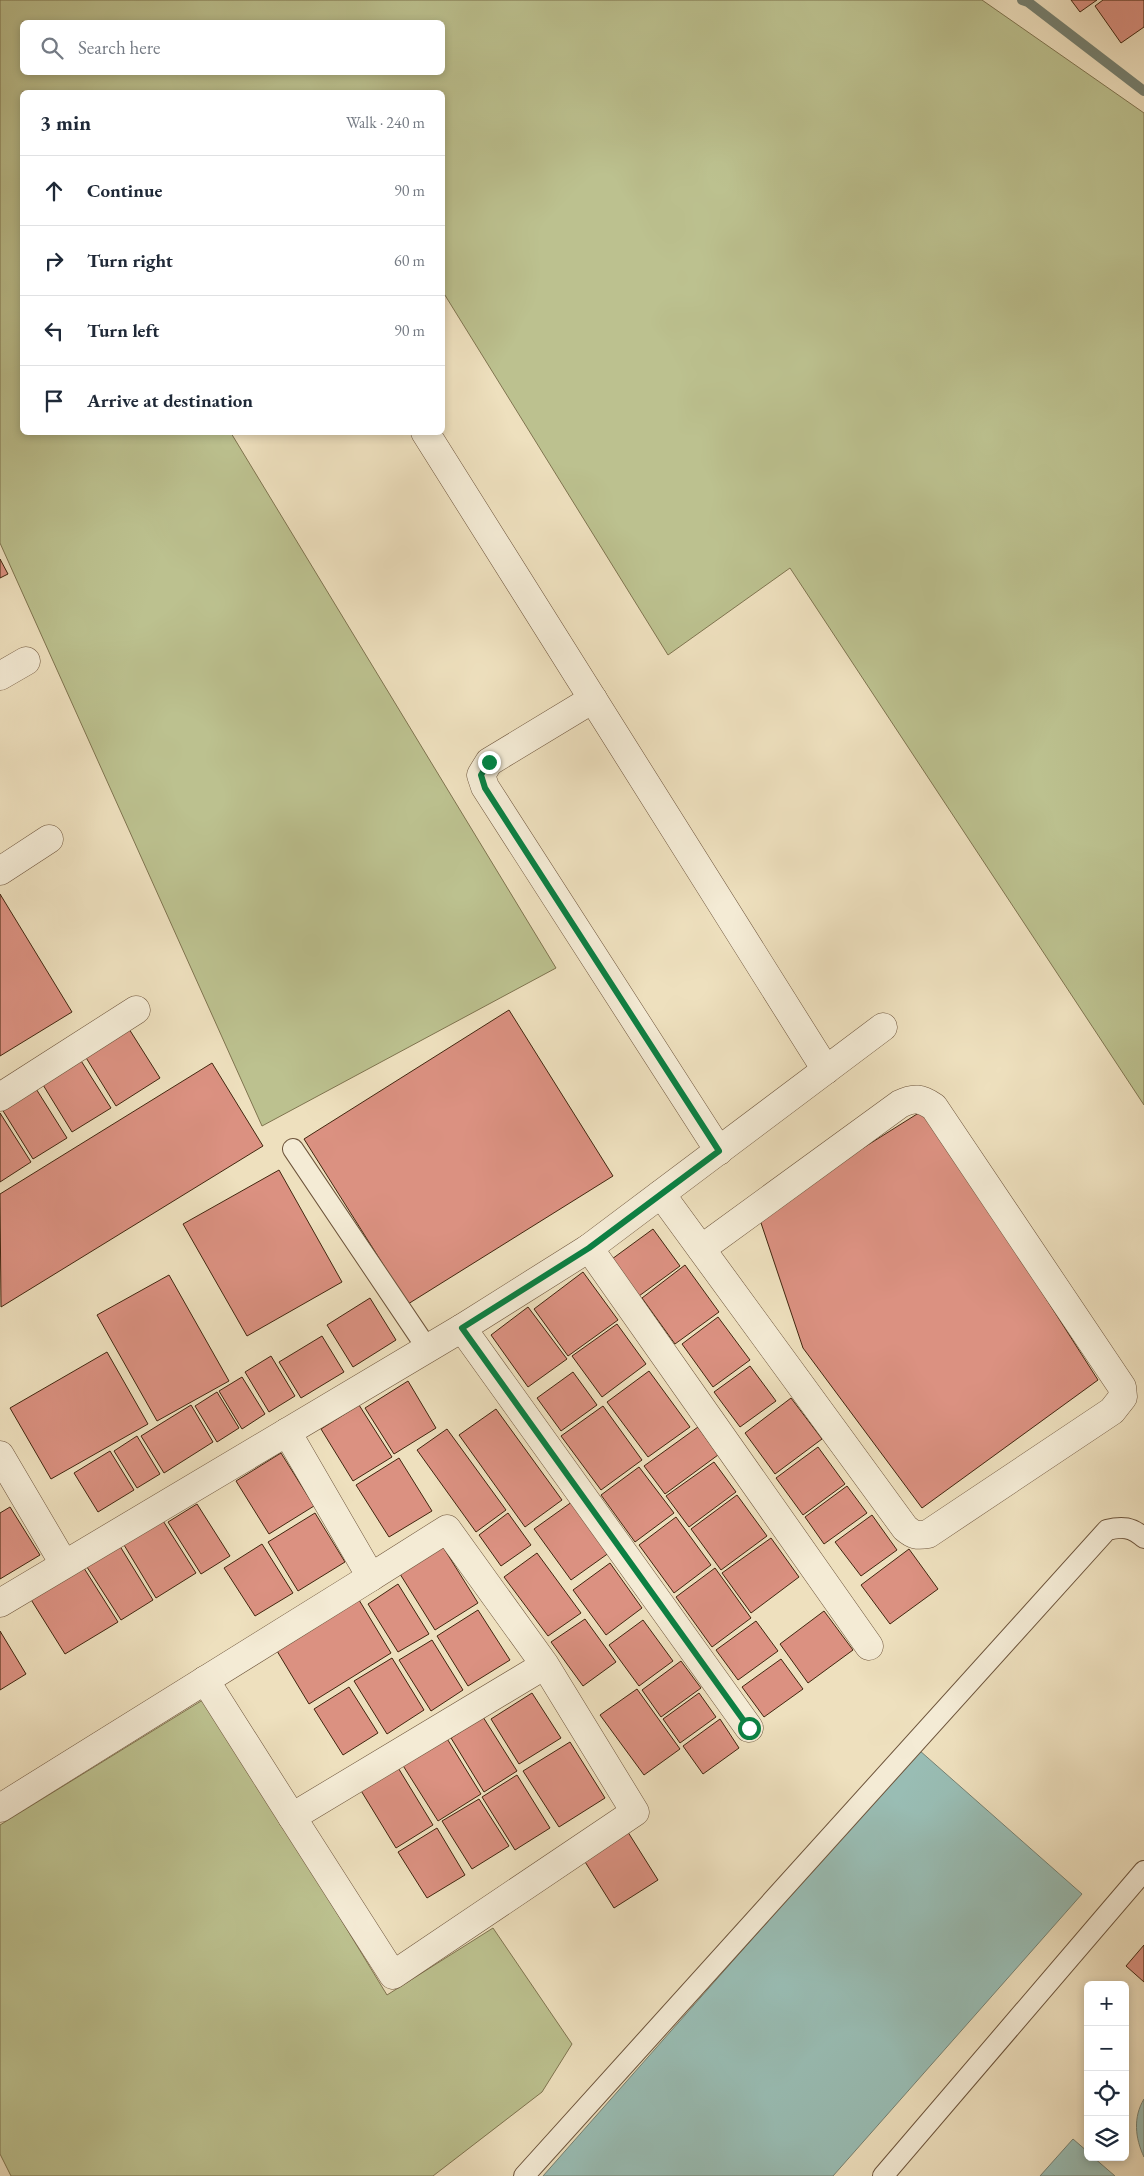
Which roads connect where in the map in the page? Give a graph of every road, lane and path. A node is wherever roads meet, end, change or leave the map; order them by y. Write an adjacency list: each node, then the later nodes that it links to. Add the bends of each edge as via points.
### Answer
1 (428, 435): 4 (street)
2 (26, 661): 3 (street)
3 (0, 676)
4 (593, 698): 9 (street); 12 (street, via 489,762 481,775 485,788)
5 (49, 839): 6 (street)
6 (0, 871)
7 (136, 1010): 10 (street)
8 (883, 1028): 9 (street)
9 (826, 1070): 12 (street)
10 (0, 1097)
11 (293, 1149): 17 (lane)
12 (719, 1151): 13 (street)
13 (661, 1194): 14 (street); 15 (street)
14 (589, 1248): 16 (street); 24 (street)
15 (701, 1249): 15 (street, via 905,1528 918,1536 928,1534 1112,1411 1124,1397 1117,1379 934,1107 924,1099 912,1098 900,1104)
16 (462, 1328): 17 (street); 27 (street)
17 (427, 1348): 18 (street)
18 (287, 1432): 21 (street); 22 (street)
19 (0, 1455): 21 (street)
20 (1144, 1538): 31 (lane, via 1135,1530 1121,1526 1107,1530)
21 (64, 1564): 23 (street)
22 (371, 1577): 25 (street, via 447,1529); 26 (street)
23 (0, 1603)
24 (869, 1646)
25 (545, 1665): 29 (street); 29 (street, via 635,1812 393,1975)
26 (206, 1680): 28 (street); 29 (street)
27 (749, 1728)
28 (0, 1808)
29 (292, 1817)
30 (1144, 1872): 32 (lane)
31 (524, 2176)
32 (883, 2176)

